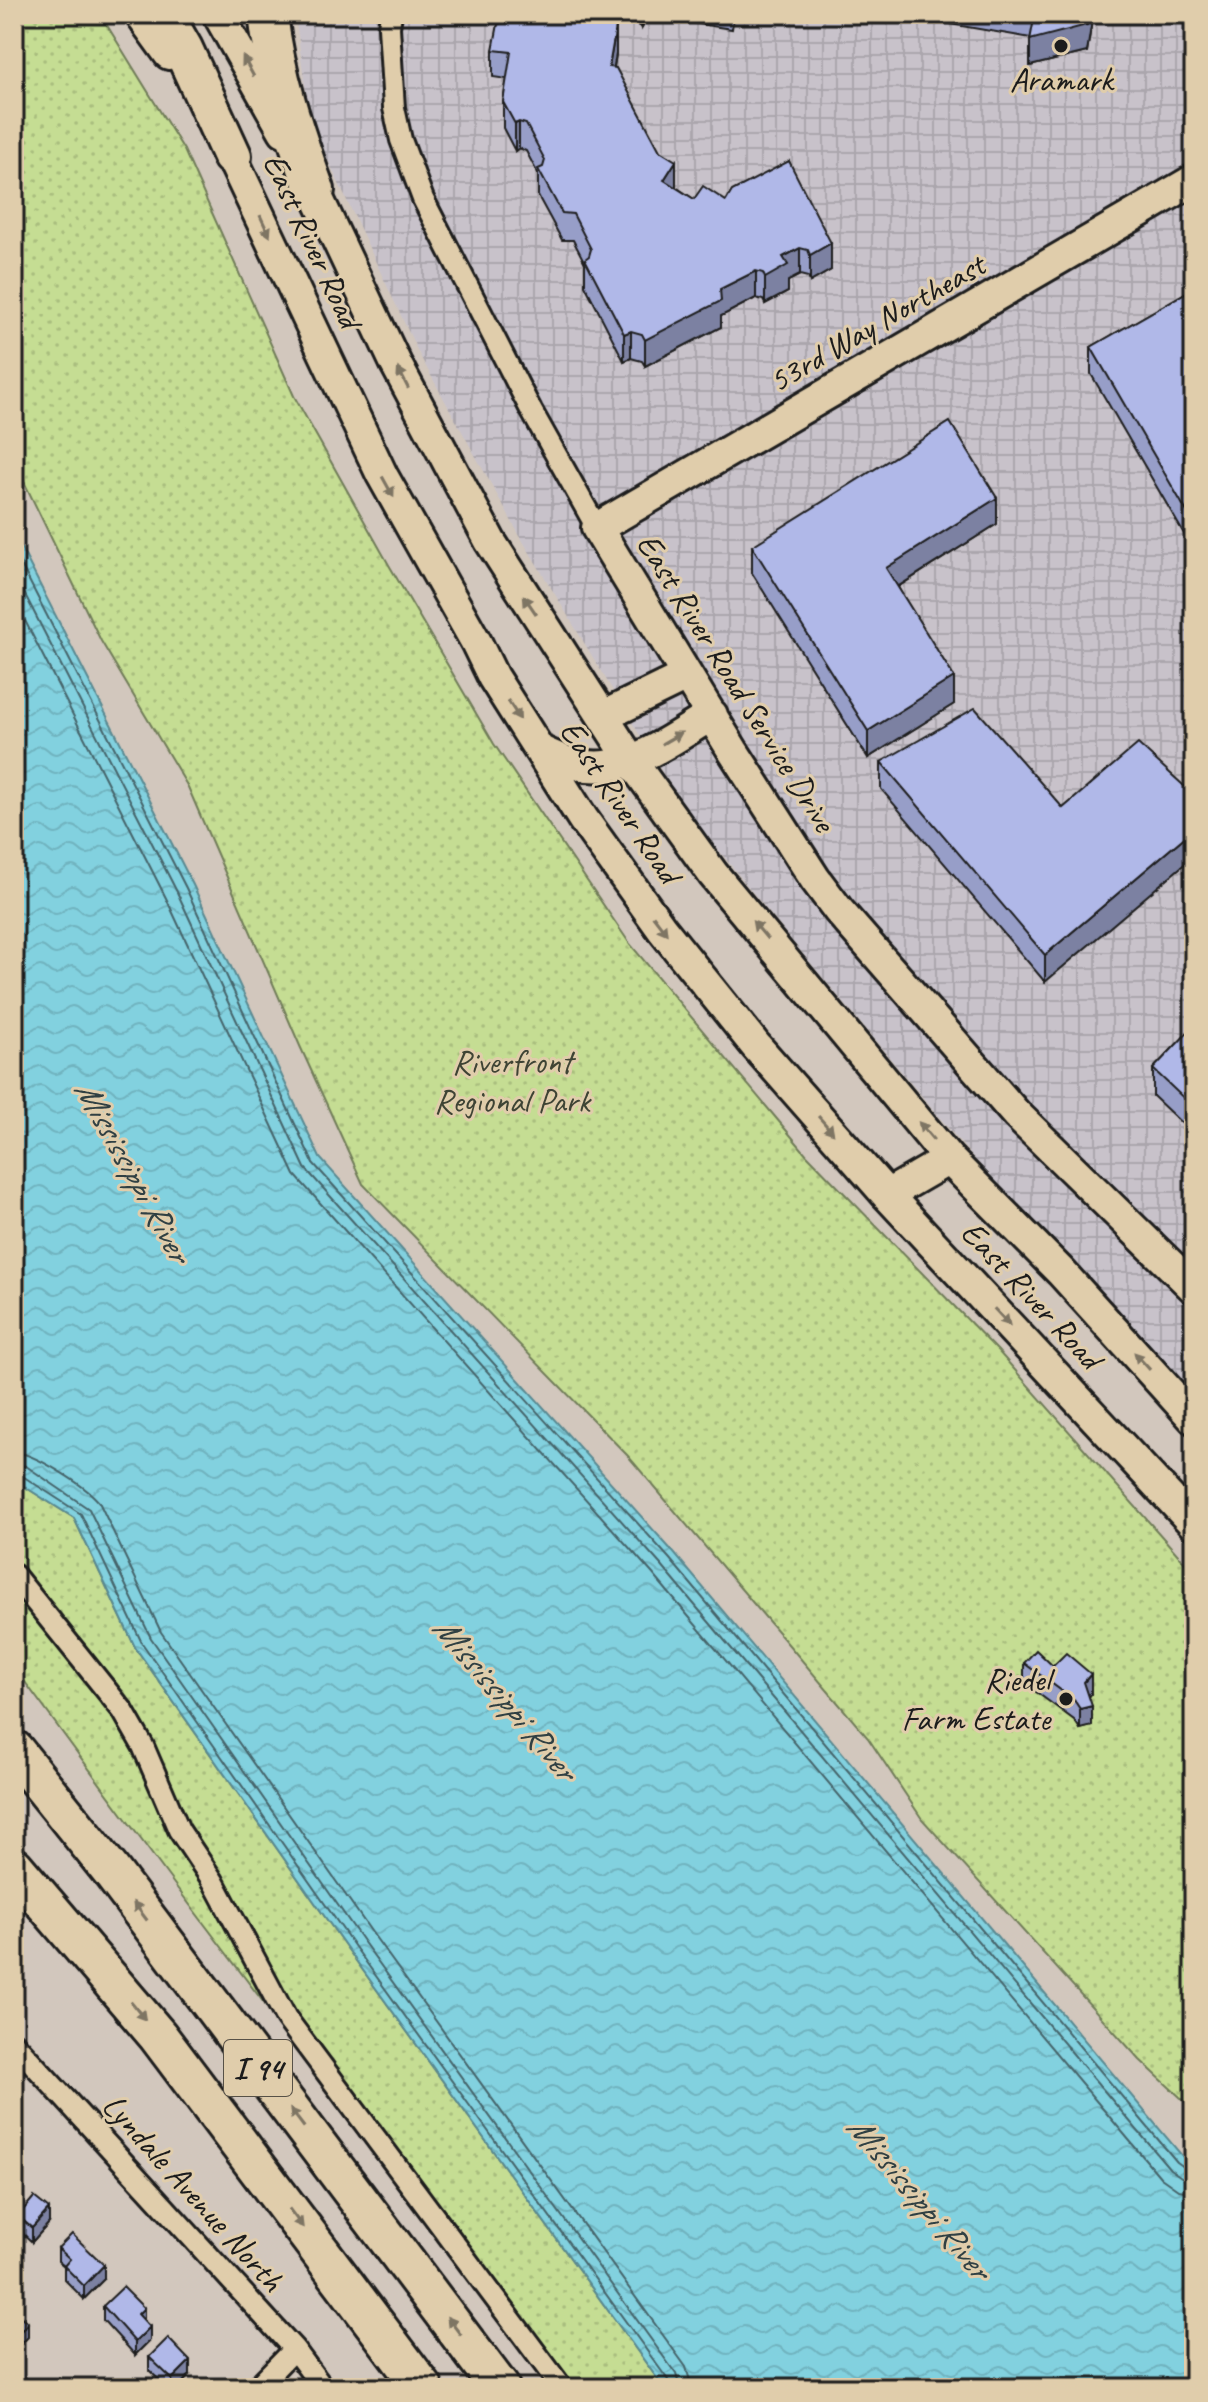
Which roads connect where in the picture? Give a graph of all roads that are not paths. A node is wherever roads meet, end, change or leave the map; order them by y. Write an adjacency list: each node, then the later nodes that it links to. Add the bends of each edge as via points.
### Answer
1 (140, 14): 6 (street, East River Road, via 202,102)
2 (163, 14): 6 (highway)
3 (218, 14): 8 (street, East River Road, one-way to 3)
4 (268, 14): 8 (highway, via 283,95)
5 (391, 14): 9 (street, East River Road Service Drive, via 394,108 412,173 475,304)
6 (232, 156): 13 (street, East River Road, one-way to 13, via 382,475 493,677)
7 (1194, 180): 9 (street, 53rd Way Northeast)
8 (315, 190): 12 (street, East River Road, one-way to 8, via 511,576 454,476)
9 (597, 528): 10 (street, East River Road Service Drive)
10 (686, 676): 11 (street, East River Road Service Drive); 12 (street)
11 (712, 715): 14 (street, one-way to 11); 17 (street, East River Road Service Drive, via 839,911 1016,1114)
12 (604, 716): 14 (street, East River Road)
13 (541, 751): 14 (street, via 576,765 609,768); 16 (street, East River Road, one-way to 16, via 662,929)
14 (632, 762): 15 (street, East River Road, one-way to 14, via 713,874)
15 (949, 1159): 16 (street); 18 (street, East River Road, one-way to 15, via 1061,1272)
16 (887, 1195): 19 (street, East River Road, one-way to 19)
17 (1194, 1288)
18 (1194, 1419)
19 (1194, 1524)
20 (14, 1575): 29 (street, via 123,1711 179,1830 213,1881 286,2018)
21 (14, 1750): 28 (highway, I 94, one-way to 21)
22 (14, 1867): 27 (highway, I 94, one-way to 27, via 168,2048)
23 (14, 2043): 24 (street, Lyndale Avenue North)
24 (294, 2349): 25 (street); 26 (street, Lyndale Avenue North)
25 (256, 2388)
26 (323, 2388)
27 (423, 2388)
28 (500, 2388)
29 (562, 2388)

